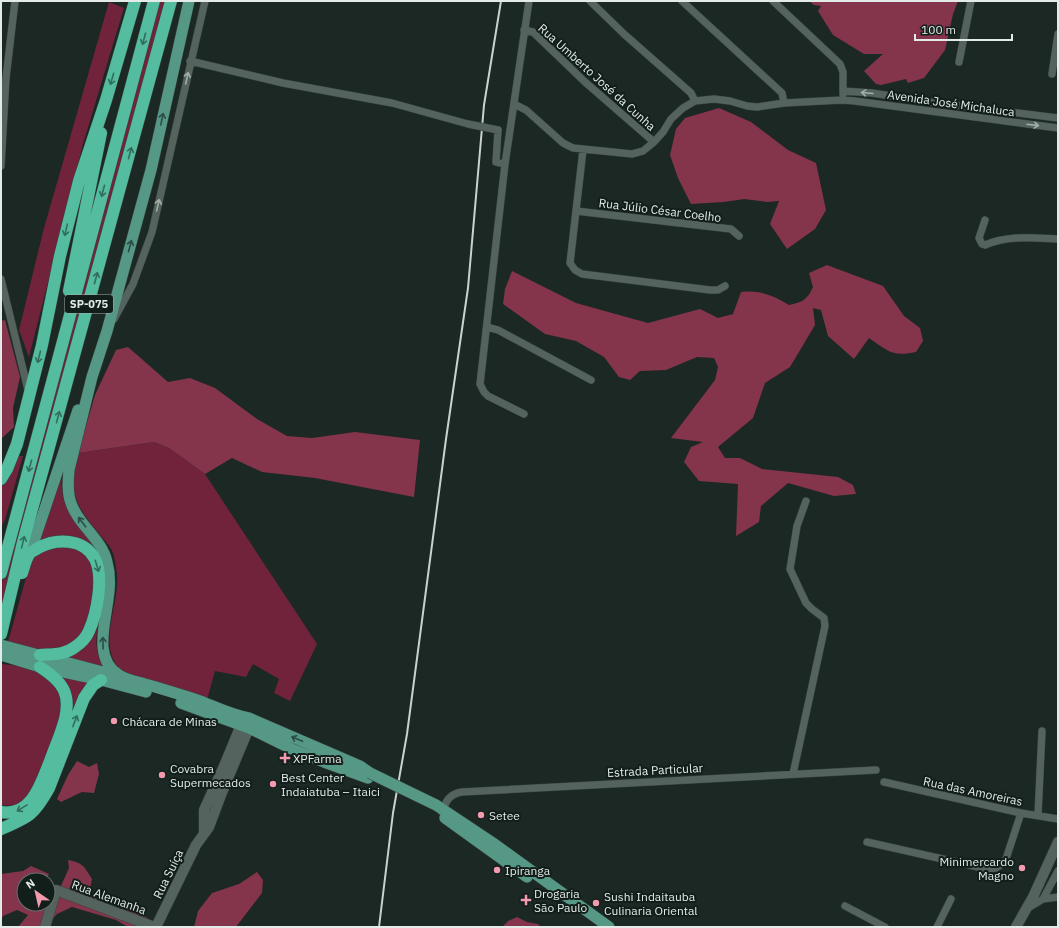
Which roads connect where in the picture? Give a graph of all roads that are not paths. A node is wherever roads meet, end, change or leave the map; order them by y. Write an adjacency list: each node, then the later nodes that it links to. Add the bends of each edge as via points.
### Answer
1 (15, 1): 17 (street)
2 (135, 1): 19 (highway, one-way to 19)
3 (154, 1): 42 (highway, SP-075, one-way to 42)
4 (171, 1): 48 (highway, SP-075, one-way to 4, via 23,542)
5 (189, 1): 38 (main road, one-way to 5, via 151,170)
6 (205, 1): 14 (street)
7 (529, 1): 12 (street)
8 (590, 1): 21 (street, via 691,93)
9 (773, 1): 18 (street, via 840,64 843,72)
10 (971, 1): 15 (street)
11 (685, 2): 22 (street, via 782,93)
12 (524, 30): 23 (street); 27 (street, Rua Umberto José da Cunha, via 533,32 585,82)
13 (1058, 34): 16 (street)
14 (190, 61): 29 (street, bridge, via 283,83 392,103 498,130 496,162); 38 (street, one-way to 14, via 133,284 152,232)
15 (959, 62)
16 (1052, 74)
17 (3, 77): 25 (street)
18 (843, 91): 20 (street); 24 (street, Avenida José Michaluca, one-way to 18)
19 (106, 100): 41 (highway, one-way to 41, via 79,181); 42 (highway, via 101,138)
20 (842, 100): 22 (street, Avenida José Michaluca); 26 (street, Avenida José Michaluca, one-way to 26)
21 (695, 101): 22 (street, Avenida José Michaluca, via 714,99 752,107); 27 (street, via 672,119)
22 (784, 103)
23 (514, 104): 28 (street, via 526,110 567,146); 29 (street)
24 (1058, 118)
25 (2, 124): 30 (street)
26 (1058, 128)
27 (654, 142): 28 (street, via 636,154)
28 (583, 150): 31 (street)
29 (505, 164): 37 (street)
30 (1, 166)
31 (576, 211): 33 (street, Rua Júlio César Coelho, via 731,229); 36 (street, via 570,262 575,270 582,274 710,290 718,290)
32 (985, 220): 34 (street, via 979,238 985,245 1005,238)
33 (739, 236)
34 (1058, 239)
35 (1, 279): 41 (street)
36 (725, 286)
37 (487, 327): 40 (street, via 498,330); 43 (street, via 480,384 488,396)
38 (107, 331): 39 (main road)
39 (92, 377): 46 (main road, via 84,391); 54 (main road, one-way to 39, via 109,667 103,648 110,577 107,562 101,547 76,514 69,496 69,470)
40 (591, 380)
41 (29, 395): 44 (highway, via 17,444)
42 (49, 395): 47 (highway, SP-075, one-way to 47)
43 (524, 414)
44 (1, 479)
45 (806, 501): 60 (street, via 797,526 790,569 806,603 824,618 825,626)
46 (30, 553): 48 (highway); 53 (highway, one-way to 53, via 56,541 68,541 85,548 94,559 99,577 95,615 83,641 68,652)
47 (1, 573)
48 (8, 607): 49 (highway, SP-075)
49 (1, 634)
50 (1, 645): 52 (main road)
51 (1, 655): 52 (main road)
52 (25, 657): 53 (main road)
53 (40, 661): 54 (main road); 55 (main road); 64 (highway, one-way to 64, via 65,692 65,720 38,792 26,807 17,812)
54 (120, 676): 56 (main road, via 203,702)
55 (101, 680): 56 (main road); 68 (highway, one-way to 55, via 23,819 41,802 84,698 93,685)
56 (243, 723): 57 (main road); 57 (main road, via 249,718); 61 (main road, via 292,749 342,770); 79 (street, Rua Suíça, via 235,752 213,804 204,810 204,834)
57 (268, 726): 61 (main road, one-way to 57, via 360,766)
58 (1042, 731): 66 (street)
59 (876, 770): 60 (street, Estrada Particular)
60 (793, 774): 63 (street, Estrada Particular, via 462,792 451,795)
61 (369, 775): 63 (main road)
62 (884, 782): 65 (street, Rua das Amoreiras)
63 (438, 810): 80 (main road); 81 (main road, via 493,843)
64 (1, 812)
65 (1021, 813): 66 (street, Rua das Amoreiras); 69 (street, via 1005,862 996,868 987,869)
66 (1038, 815): 67 (street, Rua das Amoreiras)
67 (1058, 819)
68 (1, 829)
69 (867, 842)
70 (1058, 842): 77 (street)
71 (1058, 871): 72 (street)
72 (1055, 885): 75 (street)
73 (1058, 897): 75 (street)
74 (951, 899): 83 (street)
75 (1043, 899): 77 (street)
76 (845, 906): 82 (street)
77 (1027, 908): 84 (street)
78 (45, 927): 79 (street, Rua Alemanha, via 56,890)
79 (155, 927)
80 (598, 927)
81 (609, 927)
82 (885, 927)
83 (938, 927)
84 (1016, 927)

